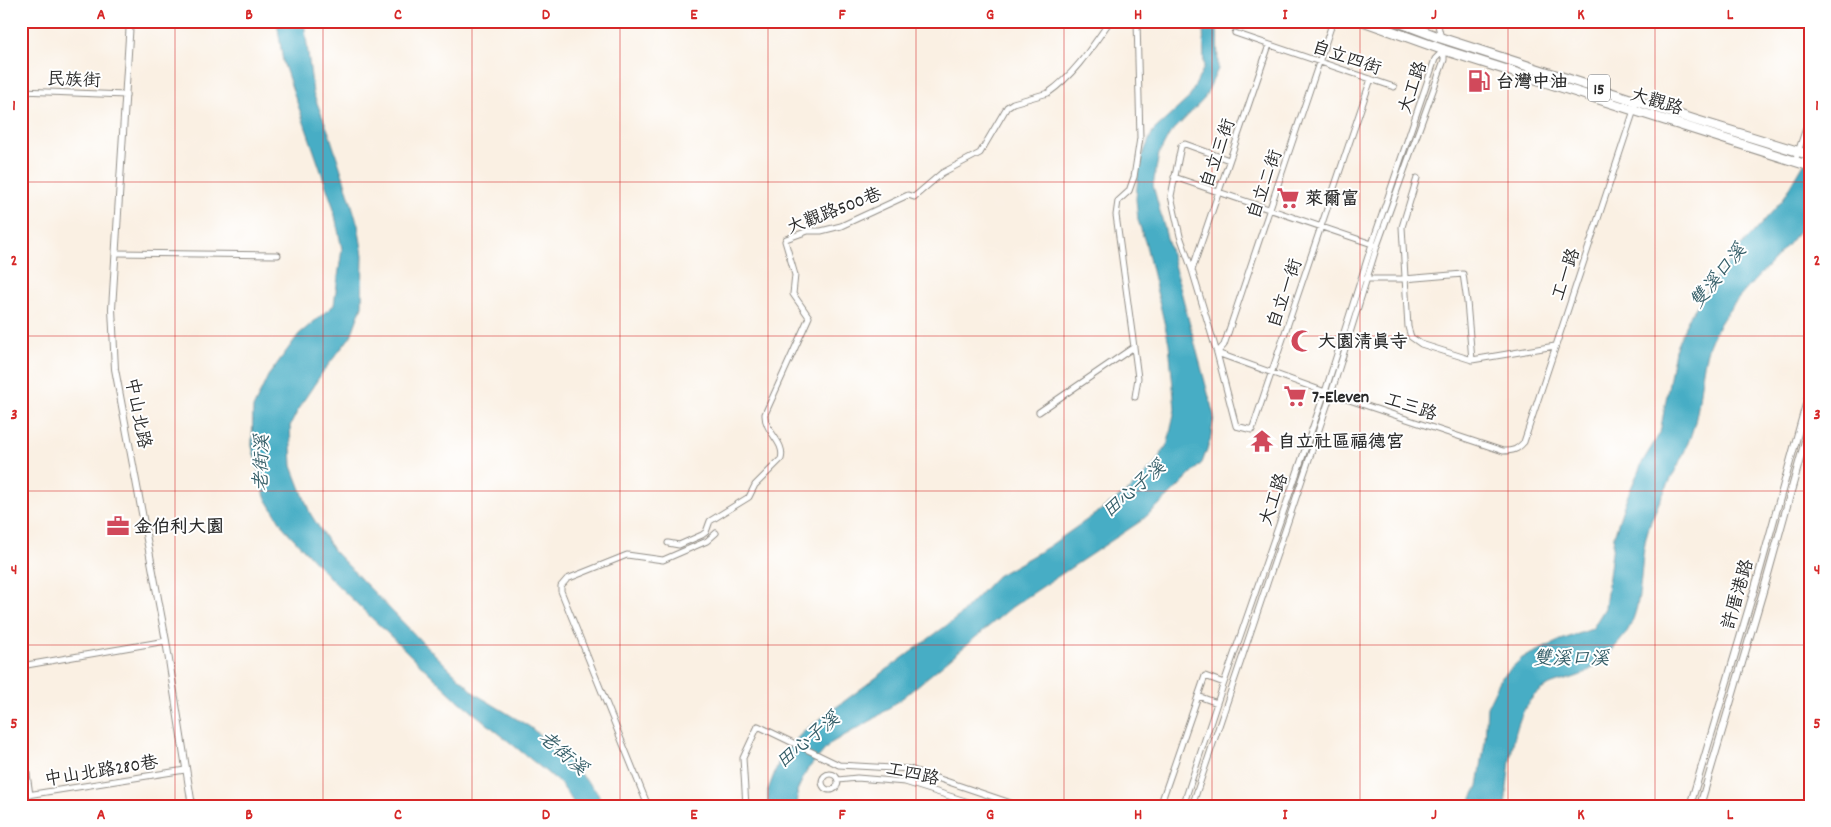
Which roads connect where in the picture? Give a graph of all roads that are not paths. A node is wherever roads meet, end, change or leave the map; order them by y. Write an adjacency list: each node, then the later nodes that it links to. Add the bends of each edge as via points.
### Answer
1 (130, 21): 16 (street, 中山北路)
2 (1110, 21): 48 (street, 大觀路500巷, via 1077,67 1053,90 1007,107 980,153 942,173 914,198 908,195 841,226 808,231 786,239 794,275 793,294 809,316 765,414 764,422 781,446 782,456 755,485 749,497 710,521 706,532 679,545)
3 (1137, 21): 36 (street, via 1140,138 1134,177 1129,191 1118,201 1116,215)
4 (1333, 21): 12 (street, 自立二街)
5 (1363, 21): 11 (main road, 大觀路 / 15)
6 (1396, 21): 9 (main road, 大觀路 / 15)
7 (1436, 21): 9 (street)
8 (1235, 33): 10 (street, 自立四街)
9 (1441, 38): 11 (street); 17 (main road, 大觀路 / 15)
10 (1269, 45): 12 (street, 自立四街); 21 (street, 自立三街)
11 (1444, 50): 18 (main road, 大觀路 / 15); 29 (street, 大工路, via 1444,60)
12 (1320, 62): 13 (street, 自立四街); 27 (street, 自立二街)
13 (1371, 80): 14 (street, 自立四街); 28 (street, 自立一街)
14 (1394, 87)
15 (21, 91): 16 (street, 民族街)
16 (126, 95): 30 (street, 中山北路)
17 (1637, 101): 18 (street, 工一路); 20 (main road, 大觀路 / 15)
18 (1634, 111): 22 (main road, 大觀路 / 15); 35 (street, 工一路)
19 (1810, 116): 20 (street)
20 (1804, 153): 22 (street)
21 (1229, 160): 24 (street, via 1185,144 1181,146); 26 (street, 自立三街)
22 (1797, 161): 23 (main road, 15)
23 (1810, 166)
24 (1174, 177): 26 (street); 32 (street, via 1171,196)
25 (1417, 178): 34 (street, via 1402,227)
26 (1218, 192): 27 (street); 32 (street, 自立三街)
27 (1270, 210): 28 (street); 37 (street, 自立二街, via 1224,345)
28 (1321, 227): 29 (street); 39 (street, 自立一街)
29 (1375, 245): 33 (street, 大工路)
30 (116, 254): 31 (street); 49 (street, 中山北路, via 112,309 115,369)
31 (278, 255)
32 (1192, 270): 37 (street)
33 (1364, 279): 34 (street); 41 (street, 大工路); 42 (street, 大工路)
34 (1404, 279): 38 (street, via 1411,337 1421,344); 38 (street, via 1463,274)
35 (1555, 346): 38 (street); 46 (street, 工一路, via 1524,442)
36 (1134, 348): 43 (street, via 1138,378); 44 (street)
37 (1217, 353): 39 (street, 工三路); 39 (street, 自立一街, via 1236,426 1252,430)
38 (1472, 360)
39 (1271, 373): 41 (street, 工三路)
40 (1810, 390): 50 (street, 許厝港路)
41 (1325, 392): 42 (street, 工三路); 53 (street, 大工路)
42 (1331, 394): 46 (street, 工三路, via 1502,451); 68 (street, 大工路)
43 (1135, 397)
44 (1039, 412)
45 (1810, 423): 52 (street, 許厝港路)
46 (1512, 451)
47 (716, 533): 62 (street, via 707,541 662,560 627,555 571,577 561,586)
48 (668, 543)
49 (166, 641): 51 (street); 57 (street, 中山北路)
50 (1732, 665): 52 (street); 69 (street, 許厝港路)
51 (21, 666)
52 (1741, 667): 70 (street, 許厝港路)
53 (1224, 683): 54 (street, via 1205,676); 55 (street, 大工路)
54 (1198, 696): 55 (street); 66 (street)
55 (1216, 703): 67 (street, 大工路)
56 (21, 732): 59 (street)
57 (185, 770): 59 (street, 中山北路280巷); 61 (street, 中山北路)
58 (838, 780): 64 (street, 工四路, via 857,778 905,782)
59 (30, 795): 60 (street, 中山北路280巷)
60 (21, 796)
61 (192, 806)
62 (648, 806)
63 (746, 806): 65 (street, via 743,758 758,726 839,765 910,769)
64 (981, 806)
65 (1020, 806)
66 (1160, 806)
67 (1183, 806)
68 (1192, 806)
69 (1690, 806)
70 (1700, 806)

